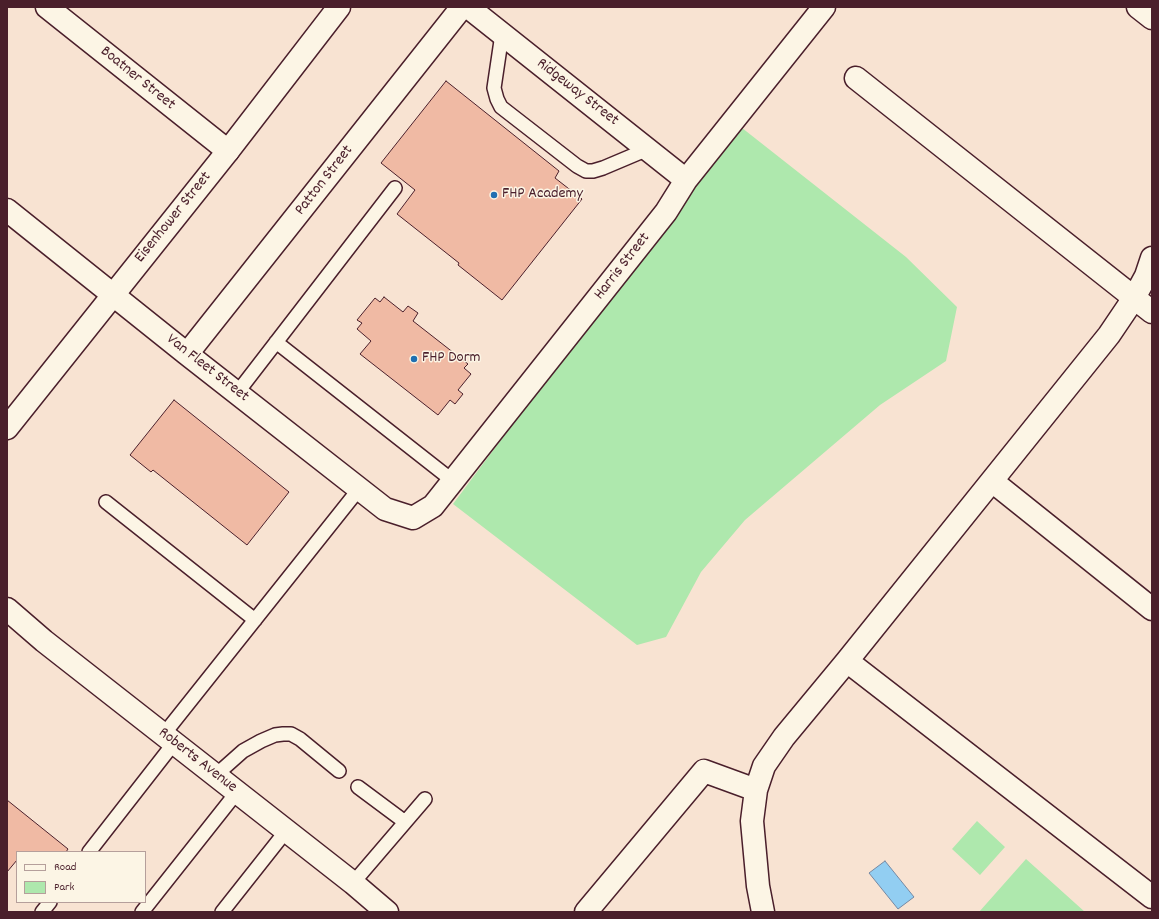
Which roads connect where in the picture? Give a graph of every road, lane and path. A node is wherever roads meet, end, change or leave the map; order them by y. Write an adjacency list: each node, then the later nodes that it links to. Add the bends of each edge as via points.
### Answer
1 (47, 7): 11 (street, Boatner Street)
2 (340, 7): 11 (street, Eisenhower Street)
3 (462, 7): 20 (street, Patton Street)
4 (468, 7): 8 (street, Ridgeway Street)
5 (824, 7): 12 (street, Harris Street)
6 (1138, 7): 7 (street)
7 (1152, 18)
8 (502, 34): 10 (street, Ridgeway Street); 10 (lane, via 494,88 501,107 586,171 603,168)
9 (856, 78): 17 (street)
10 (648, 149): 12 (street, Ridgeway Street)
11 (228, 151): 16 (street, Eisenhower Street)
12 (686, 180): 23 (street, Harris Street, via 666,212)
13 (395, 188): 19 (lane)
14 (7, 210): 16 (street, Van Fleet Street)
15 (1152, 258): 17 (street)
16 (113, 294): 20 (street, Van Fleet Street); 22 (street, Eisenhower Street)
17 (1134, 298): 18 (street); 24 (street, via 1109,335)
18 (1152, 312)
19 (276, 342): 21 (lane); 23 (lane)
20 (187, 354): 21 (street, Van Fleet Street)
21 (237, 393): 25 (street, Van Fleet Street)
22 (7, 428)
23 (453, 481): 27 (street, Harris Street, via 433,506)
24 (992, 482): 29 (street); 31 (street)
25 (359, 489): 27 (street, Van Fleet Street, via 385,510); 30 (lane)
26 (106, 502): 30 (lane)
27 (413, 518)
28 (7, 609): 32 (street, Roberts Avenue)
29 (1152, 609)
30 (255, 620): 32 (lane)
31 (847, 661): 36 (street, via 784,736 764,766); 43 (street)
32 (169, 739): 34 (street, Roberts Avenue); 41 (lane)
33 (339, 771): 34 (lane, via 300,739 291,734 283,734 274,735 243,751)
34 (216, 775): 37 (street, Roberts Avenue)
35 (358, 787): 39 (lane)
36 (756, 790): 49 (street, via 704,771); 50 (street, via 752,821)
37 (237, 792): 40 (street, Roberts Avenue); 46 (lane)
38 (424, 799): 39 (lane)
39 (406, 822): 42 (lane)
40 (286, 831): 42 (street, Roberts Avenue); 47 (lane)
41 (90, 851)
42 (353, 883): 48 (street, Roberts Avenue)
43 (1152, 897)
44 (49, 903): 45 (lane)
45 (42, 912)
46 (142, 912)
47 (222, 912)
48 (388, 912)
49 (586, 912)
50 (763, 912)

